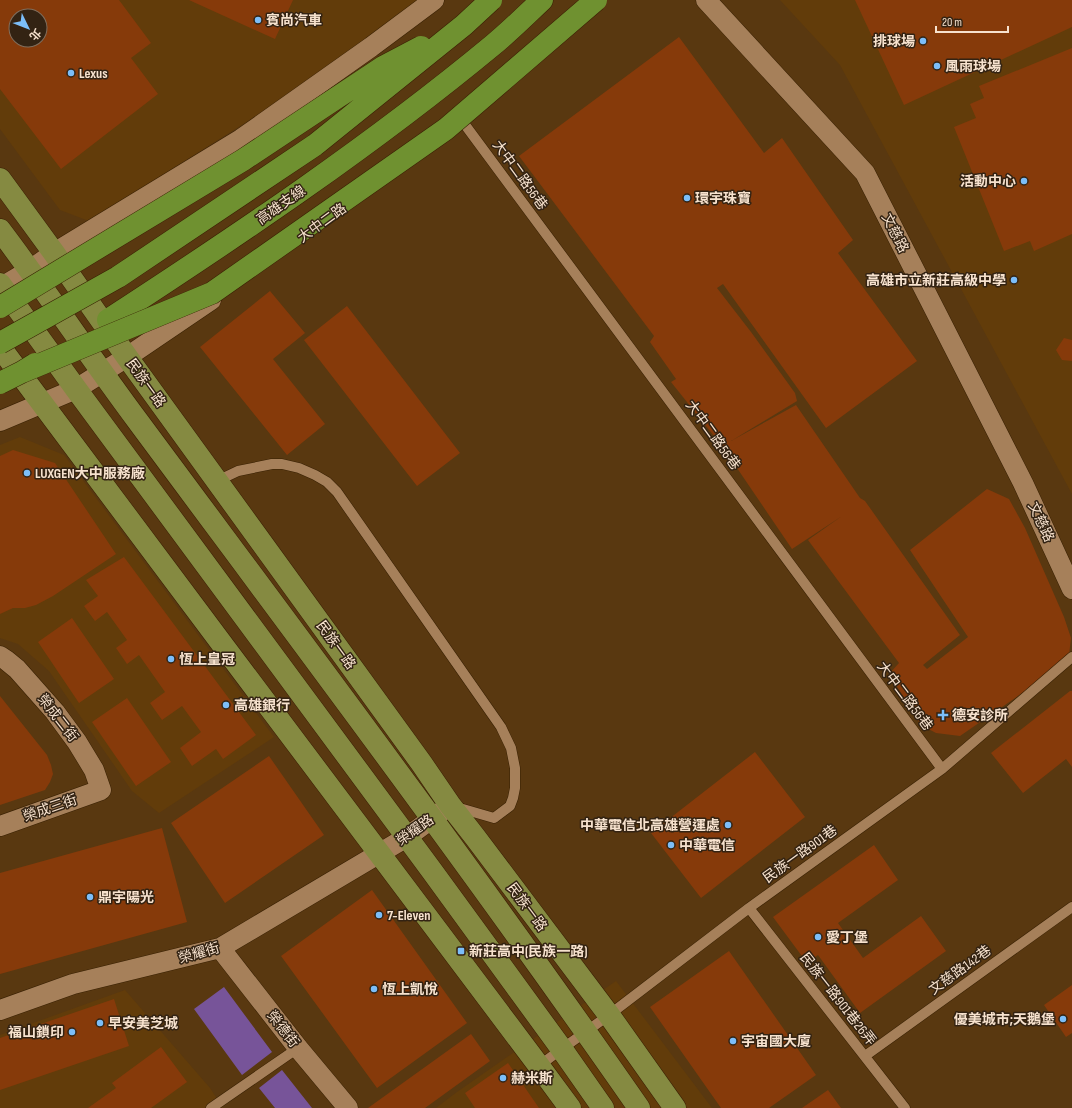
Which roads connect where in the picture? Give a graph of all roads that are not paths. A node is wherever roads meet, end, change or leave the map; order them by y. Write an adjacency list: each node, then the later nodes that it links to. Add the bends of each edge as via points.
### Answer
1 (434, 0): 13 (street, via 241,138)
2 (491, 0): 8 (highway, bridge)
3 (542, 0): 19 (highway, 高雄支線, bridge, via 494,44 386,130 190,266)
4 (588, 0): 9 (street, 大中二路)
5 (596, 0): 19 (highway, bridge, via 446,128 212,293)
6 (606, 0): 9 (street, 大中二路)
7 (706, 0): 26 (street, 文慈路, via 865,173 1022,483)
8 (464, 25): 15 (highway, bridge, via 383,67 243,160); 16 (highway, bridge, via 315,145 118,277)
9 (555, 38): 10 (street, 大中二路)
10 (460, 118): 18 (street, 大中二路, via 319,226); 29 (lane, 大中二路56巷)
11 (0, 180): 13 (main road, 民族一路)
12 (0, 230): 14 (main road, 民族一路)
13 (54, 253): 14 (street); 18 (main road, 民族一路)
14 (30, 270): 15 (street); 20 (main road, 民族一路)
15 (1, 291): 22 (main road)
16 (0, 343)
17 (0, 347): 23 (main road)
18 (127, 357): 20 (street, 大中二路); 25 (main road, 民族一路)
19 (22, 372): 21 (highway, 高雄支線, bridge)
20 (102, 373): 22 (street, 大中二路); 32 (main road, 民族一路)
21 (0, 383)
22 (76, 389): 23 (street, 大中二路); 34 (main road)
23 (42, 404): 24 (street, 大中二路); 35 (main road)
24 (0, 421)
25 (217, 481): 31 (main road, 民族一路); 31 (lane, via 238,471 282,464 315,475 337,492 501,728 511,748 515,768 510,806 494,818)
26 (1072, 589)
27 (0, 656): 30 (street, 榮成二街, via 17,669 55,712 94,770)
28 (1072, 657): 29 (lane, 民族一路901巷)
29 (942, 769): 37 (lane, 民族一路901巷)
30 (101, 790): 33 (street, 榮成三街)
31 (450, 805): 32 (street, 榮耀路); 40 (main road, 民族一路)
32 (432, 818): 34 (street, 榮耀路); 41 (main road, 民族一路)
33 (0, 826)
34 (407, 837): 35 (street, 榮耀路); 43 (main road)
35 (379, 853): 38 (street, 榮耀街); 45 (main road)
36 (1072, 907): 44 (lane, 文慈路142巷)
37 (749, 908): 40 (lane, 民族一路901巷); 44 (lane, 民族一路901巷26弄)
38 (220, 948): 39 (street, 榮耀街, via 73,984); 42 (street, 榮德街)
39 (0, 1010)
40 (610, 1015): 41 (lane, 民族一路901巷); 51 (main road, 民族一路)
41 (586, 1032): 43 (lane, 民族一路901巷); 50 (main road, 民族一路)
42 (298, 1048): 46 (lane); 47 (street, 榮德街)
43 (561, 1048): 45 (lane, 民族一路901巷); 49 (main road)
44 (865, 1056): 52 (lane, 民族一路901巷26弄)
45 (539, 1066): 48 (main road)
46 (211, 1108)
47 (348, 1108)
48 (570, 1108)
49 (603, 1108)
50 (639, 1108)
51 (675, 1108)
52 (905, 1108)

